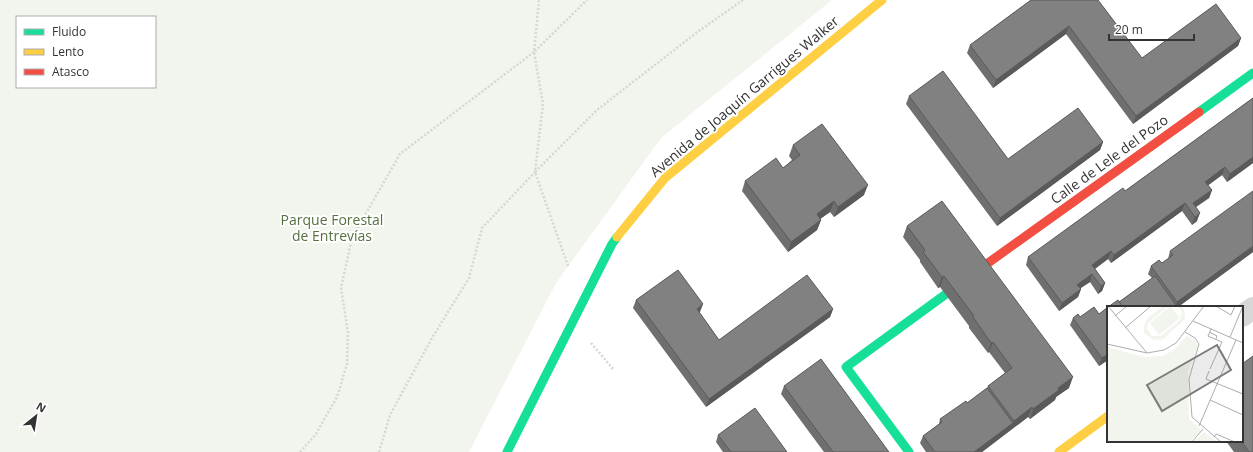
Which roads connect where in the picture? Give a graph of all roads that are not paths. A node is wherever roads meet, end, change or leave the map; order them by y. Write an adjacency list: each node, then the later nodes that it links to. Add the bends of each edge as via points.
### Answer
1 (882, 0): 8 (street, Avenida de Joaquín Garrigues Walker, via 665,178 612,244)
2 (1253, 73): 3 (street, Calle de Lele del Pozo)
3 (981, 268)
4 (946, 294): 9 (street, via 846,367)
5 (1253, 308): 6 (street)
6 (1243, 315)
7 (1107, 417): 10 (street)
8 (507, 452)
9 (909, 452)
10 (1059, 452)

